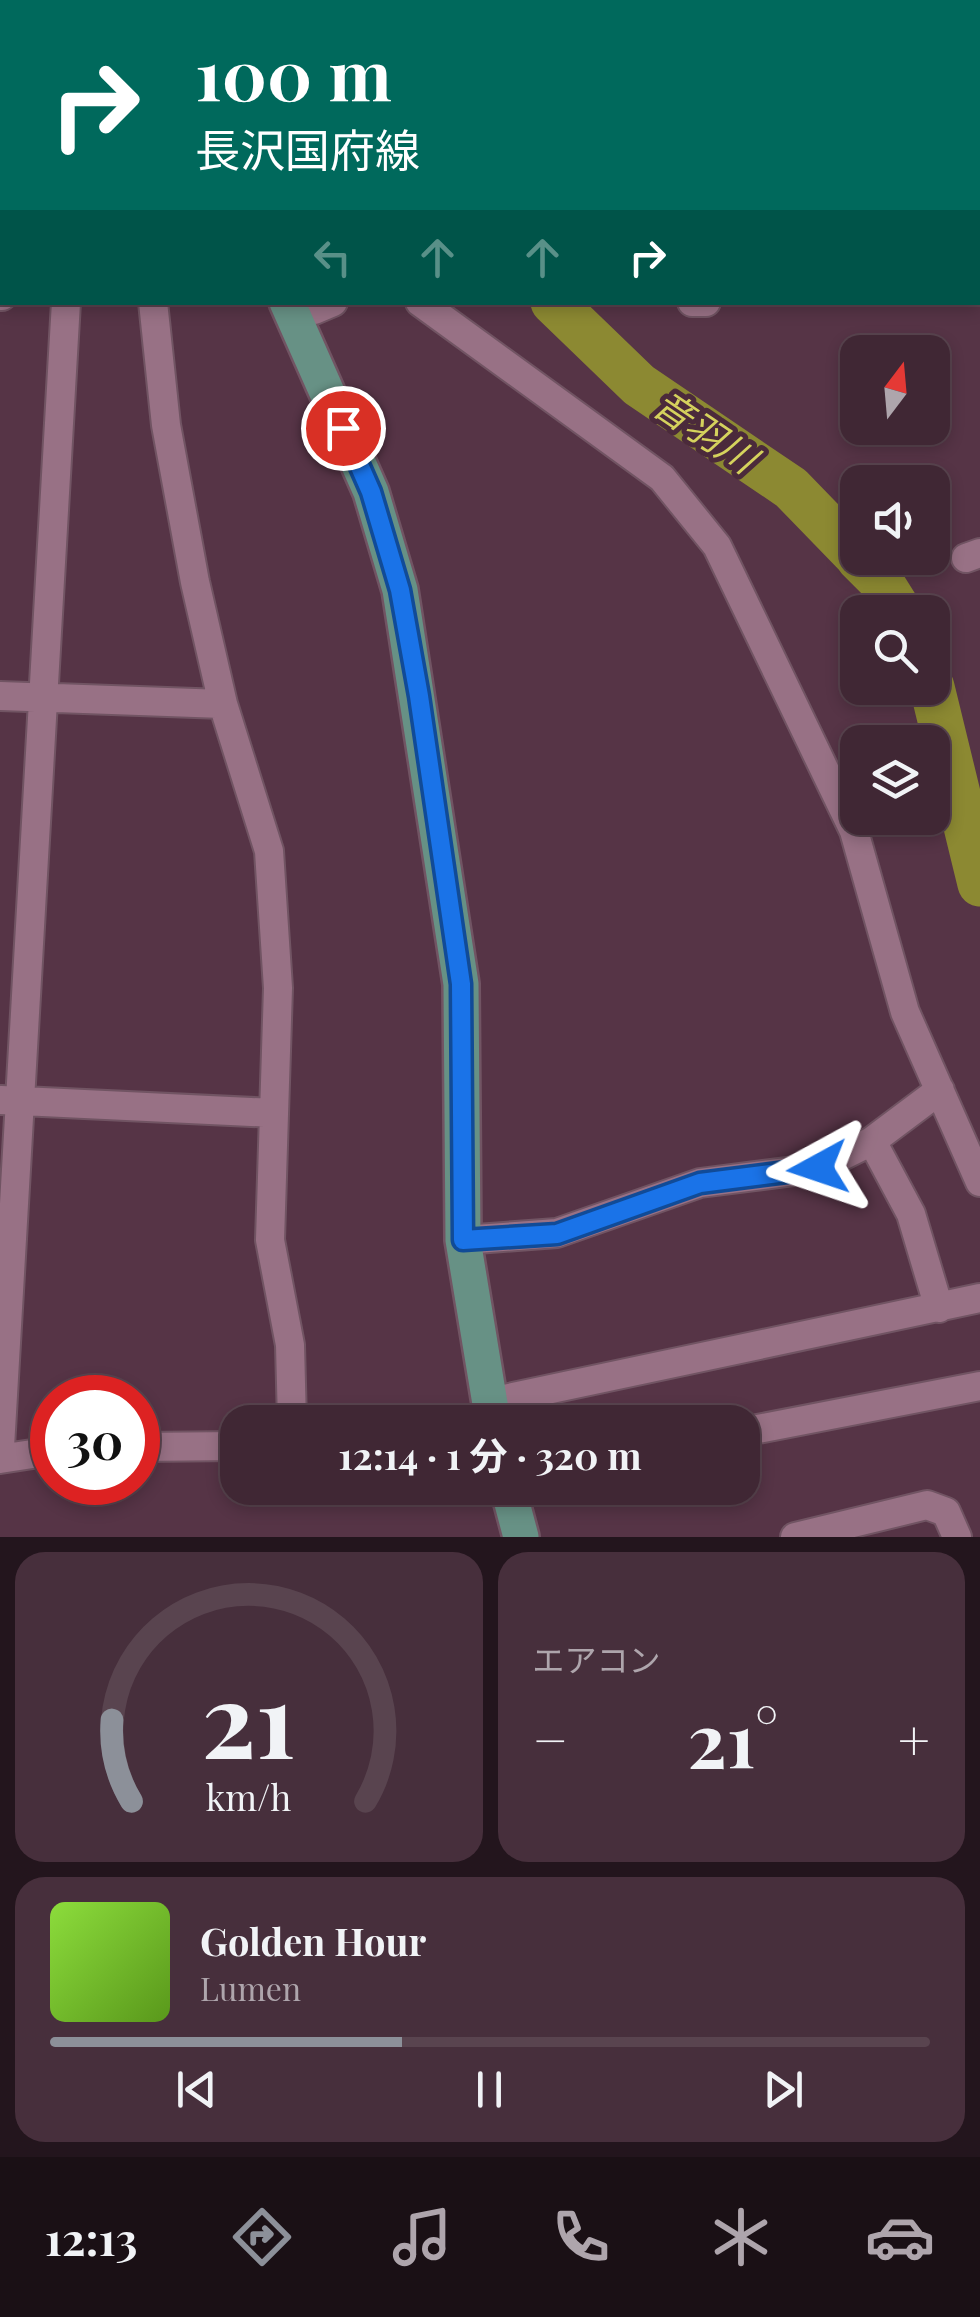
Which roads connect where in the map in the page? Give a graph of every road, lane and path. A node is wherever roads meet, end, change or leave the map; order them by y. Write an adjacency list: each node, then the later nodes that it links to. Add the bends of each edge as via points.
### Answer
1 (66, 305): 8 (street)
2 (153, 305): 9 (street, via 166,425)
3 (290, 305): 15 (main road, via 371,492 400,590 461,984)
4 (298, 305): 5 (street)
5 (326, 305)
6 (424, 305): 10 (street, via 662,478 717,546 854,830 905,1012)
7 (0, 696): 8 (street)
8 (42, 698): 9 (street); 11 (street)
9 (223, 704): 12 (street, via 269,851 278,988)
10 (940, 1090): 13 (street); 14 (street)
11 (9, 1100): 12 (street); 16 (street)
12 (274, 1113): 20 (street, via 270,1240 290,1345)
13 (872, 1142): 15 (street, via 818,1168 700,1183 557,1234); 18 (street, via 911,1214)
14 (980, 1182)
15 (463, 1240): 21 (main road)
16 (5, 1248): 26 (street)
17 (980, 1298): 18 (street)
18 (939, 1308): 22 (street)
19 (980, 1386): 23 (street)
20 (292, 1405)
21 (490, 1405)
22 (521, 1405)
23 (760, 1429)
24 (160, 1446): 25 (street)
25 (220, 1446)
26 (0, 1448)
27 (30, 1454): 28 (street)
28 (0, 1460)
29 (513, 1505): 30 (main road)
30 (521, 1537)
31 (795, 1537): 32 (street, via 927,1505 946,1512)
32 (957, 1537)

